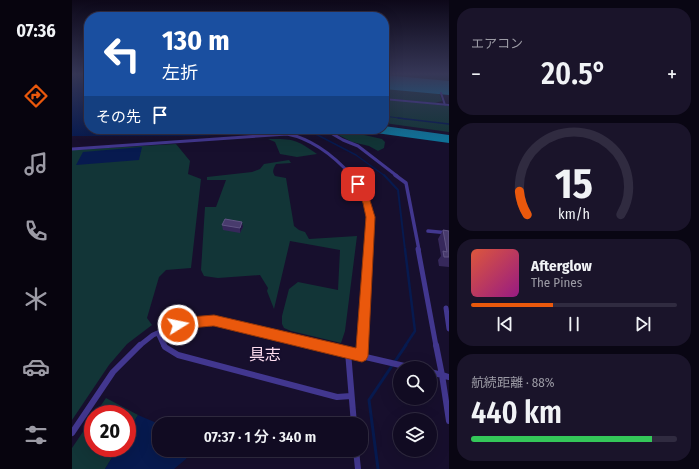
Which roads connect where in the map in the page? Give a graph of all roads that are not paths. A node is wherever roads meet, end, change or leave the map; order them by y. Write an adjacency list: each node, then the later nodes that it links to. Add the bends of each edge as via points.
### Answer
1 (442, 96): 3 (lane)
2 (389, 99): 3 (lane)
3 (445, 105): 4 (lane)
4 (449, 105)
5 (333, 134): 19 (lane, via 358,146 406,182)
6 (72, 149): 16 (lane, via 287,134 303,138 329,155 358,184 370,217)
7 (428, 231): 8 (lane)
8 (435, 232): 9 (lane); 10 (lane)
9 (449, 233)
10 (436, 238)
11 (446, 308): 12 (lane)
12 (449, 326): 13 (lane)
13 (449, 329)
14 (158, 333): 15 (lane, via 190,322 214,320); 21 (lane, via 165,347 178,355 337,397); 24 (lane, via 132,351 110,376)
15 (348, 352): 16 (lane); 21 (lane)
16 (362, 356): 17 (lane)
17 (393, 363)
18 (437, 374): 19 (lane)
19 (442, 375): 20 (lane); 23 (lane)
20 (449, 377)
21 (351, 396): 22 (lane)
22 (353, 417)
23 (449, 421)
24 (72, 433)
25 (357, 457): 26 (lane)
26 (358, 469)

